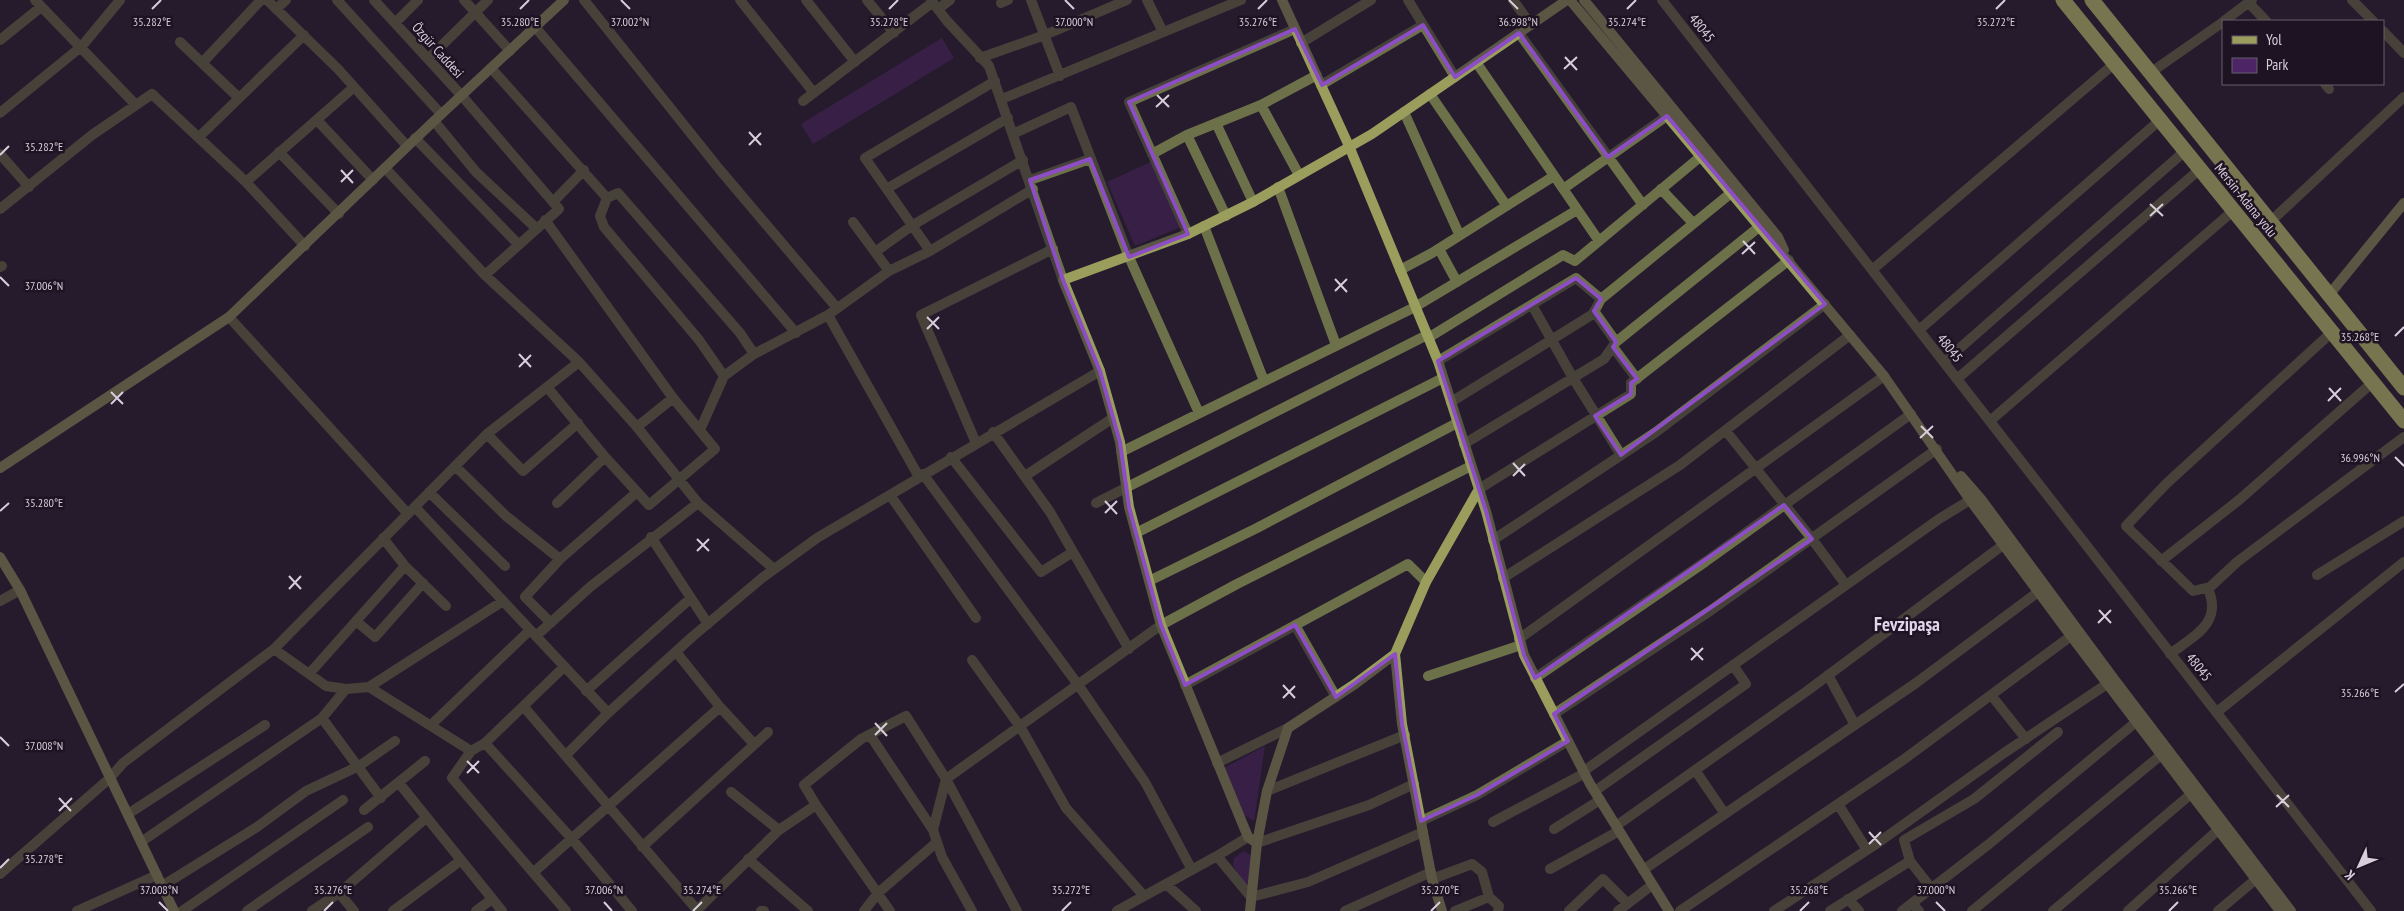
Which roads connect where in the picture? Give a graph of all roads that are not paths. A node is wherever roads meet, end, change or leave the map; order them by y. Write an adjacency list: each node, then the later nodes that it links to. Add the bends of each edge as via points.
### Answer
1 (120, 0): 53 (street)
2 (261, 0): 58 (street)
3 (267, 0): 33 (street)
4 (286, 0): 33 (street)
5 (338, 0): 82 (street)
6 (374, 0): 38 (street, Özgür Caddesi)
7 (418, 0): 38 (street)
8 (464, 0): 34 (street)
9 (488, 0): 34 (street)
10 (564, 0): 42 (main road)
11 (584, 0): 155 (street, via 720,170)
12 (740, 0): 70 (street)
13 (806, 0): 59 (street)
14 (867, 0): 46 (street)
15 (950, 0): 32 (street)
16 (1031, 0): 48 (street)
17 (1127, 0): 48 (street)
18 (1147, 0): 44 (street)
19 (1241, 0): 44 (street)
20 (1282, 0): 43 (main road)
21 (1371, 0): 52 (street)
22 (1408, 0): 40 (street)
23 (1513, 0): 41 (street)
24 (1568, 0): 41 (main road); 81 (main road)
25 (1584, 0): 143 (main road, via 1778,237)
26 (1662, 0): 145 (street, 48045)
27 (2063, 0): 61 (highway, Mersin-Adana yolu)
28 (2092, 0): 63 (highway, Mersin-Adana yolu)
29 (2352, 0): 37 (street)
30 (2251, 1): 35 (street); 36 (street)
31 (38, 3): 50 (street); 53 (street)
32 (934, 4): 46 (street); 56 (street)
33 (276, 9): 49 (street)
34 (475, 12): 55 (street); 57 (street)
35 (2226, 20)
36 (2265, 20)
37 (2372, 20)
38 (395, 23): 57 (street, Özgür Caddesi)
39 (2222, 23): 63 (street)
40 (1423, 24): 66 (street); 68 (street)
41 (1531, 25): 47 (main road)
42 (535, 28): 55 (main road); 161 (street)
43 (1295, 29): 52 (main road); 95 (street, via 1129,102)
44 (1163, 32): 65 (street)
45 (2384, 32): 54 (street)
46 (894, 33): 59 (street)
47 (1519, 33): 60 (main road); 96 (street)
48 (1045, 34): 56 (street); 65 (street)
49 (304, 35): 69 (street); 74 (street)
50 (0, 40)
51 (180, 42): 58 (street)
52 (1301, 43): 64 (main road)
53 (82, 46): 77 (street); 80 (street)
54 (2403, 49)
55 (510, 51): 62 (main road)
56 (980, 58): 67 (street, via 989,66)
57 (428, 59): 72 (street, Özgür Caddesi)
58 (203, 62): 74 (street)
59 (855, 62): 70 (street)
60 (1476, 62): 66 (main road); 104 (street)
61 (2115, 63): 85 (highway, Mersin-Adana yolu); 145 (street)
62 (491, 68): 72 (main road); 102 (street)
63 (2150, 73): 127 (highway, Mersin-Adana yolu)
64 (1317, 75): 68 (main road); 78 (street)
65 (1060, 76): 75 (street)
66 (1455, 77): 71 (main road)
67 (995, 81): 75 (street); 110 (street, via 865,158)
68 (1321, 85): 91 (main road)
69 (354, 87): 84 (street); 90 (street)
70 (814, 93): 76 (street)
71 (1430, 94): 79 (main road); 118 (street)
72 (462, 96): 82 (main road); 115 (street, Özgür Caddesi)
73 (2404, 97): 127 (street)
74 (239, 98): 89 (street)
75 (1002, 100): 83 (street)
76 (803, 101)
77 (135, 104): 89 (street, via 152,94); 108 (street)
78 (1261, 105): 86 (street); 103 (street)
79 (1404, 112): 91 (main road); 134 (street)
80 (0, 113)
81 (1667, 116): 96 (street); 97 (main road)
82 (437, 117): 90 (main road); 132 (street, via 476,172)
83 (1008, 118): 87 (street); 110 (street)
84 (317, 120): 93 (street); 105 (street)
85 (2160, 120): 92 (highway, Mersin-Adana yolu); 159 (street)
86 (1216, 123): 88 (street); 116 (street)
87 (1013, 134): 98 (street, via 1071,107); 99 (street)
88 (1187, 135): 95 (street); 124 (street)
89 (199, 137): 106 (street)
90 (411, 142): 100 (main road); 136 (street)
91 (1349, 146): 103 (main road); 144 (main road)
92 (2185, 151): 101 (highway, Mersin-Adana yolu); 170 (street)
93 (280, 152): 106 (street); 123 (street)
94 (0, 154): 108 (street)
95 (1152, 154): 133 (street)
96 (1608, 157): 111 (street); 119 (street)
97 (1700, 157): 112 (street); 113 (main road)
98 (1090, 159): 107 (street); 142 (street)
99 (1022, 160): 107 (street); 129 (street)
100 (385, 168): 105 (main road); 147 (street)
101 (2200, 169): 122 (highway, Mersin-Adana yolu); 177 (street)
102 (584, 170): 114 (street); 115 (street)
103 (1299, 175): 109 (main road)
104 (1554, 176): 111 (street); 118 (street)
105 (373, 180): 123 (main road)
106 (246, 182): 137 (street)
107 (1032, 185): 139 (street); 140 (street)
108 (28, 187): 120 (street)
109 (1278, 187): 116 (main road); 166 (street)
110 (888, 188): 129 (street)
111 (1562, 189): 121 (street)
112 (1661, 189): 119 (street); 128 (street)
113 (1731, 193): 128 (street); 131 (main road)
114 (607, 198): 167 (street, via 618,193 740,333); 172 (street, via 600,216 604,227 699,340)
115 (553, 202): 125 (street, via 559,209)
116 (1253, 202): 124 (main road)
117 (2404, 203): 150 (main road)
118 (1506, 205): 134 (street)
119 (1643, 205): 135 (street)
120 (0, 210)
121 (1577, 210): 135 (street); 149 (street)
122 (2234, 210): 160 (highway, Mersin-Adana yolu); 189 (street)
123 (339, 214): 137 (main road)
124 (1226, 216): 130 (main road)
125 (545, 220): 132 (street); 182 (street)
126 (853, 222): 141 (street)
127 (2270, 222): 150 (highway, Mersin-Adana yolu)
128 (1693, 223): 151 (street)
129 (914, 225): 140 (street); 141 (street)
130 (1204, 226): 133 (main road); 178 (street)
131 (1759, 227): 143 (main road); 165 (street)
132 (536, 228): 136 (street)
133 (1188, 234): 142 (main road)
134 (1459, 234): 138 (street)
135 (1599, 241): 162 (street, via 1575,261 1563,255)
136 (518, 244): 147 (street)
137 (305, 246): 158 (main road)
138 (1439, 248): 144 (street); 149 (street)
139 (1053, 249): 148 (street); 198 (street, via 921,315)
140 (930, 251): 146 (street)
141 (875, 252): 146 (street)
142 (1129, 257): 148 (main road); 184 (street)
143 (1789, 260): 152 (main road); 176 (street)
144 (1400, 270): 154 (main road)
145 (1872, 270): 159 (street, 48045)
146 (889, 271): 155 (street)
147 (485, 275): 169 (street)
148 (1063, 280): 171 (main road)
149 (1457, 282): 154 (street)
150 (2329, 295): 181 (highway, Mersin-Adana yolu)
151 (1601, 299): 153 (street, via 1576,278); 156 (street)
152 (1825, 304): 163 (main road); 202 (street)
153 (1532, 305): 164 (street); 168 (street)
154 (1415, 307): 162 (main road); 166 (street)
155 (837, 308): 157 (street)
156 (1594, 311): 164 (street); 165 (street)
157 (828, 315): 161 (street); 209 (street)
158 (229, 317): 207 (main road); 222 (street)
159 (1919, 330): 170 (street, 48045)
160 (2332, 332): 179 (highway, Mersin-Adana yolu); 233 (street, via 2166,484 2126,526)
161 (796, 333): 167 (street)
162 (1428, 336): 168 (main road); 212 (street)
163 (1850, 336): 173 (main road); 194 (street)
164 (1551, 340): 175 (street); 183 (street)
165 (1614, 344): 175 (street, via 1604,359); 176 (street)
166 (1336, 345): 178 (street)
167 (754, 354): 172 (street)
168 (1438, 361): 174 (main road)
169 (579, 362): 180 (street); 192 (street)
170 (1944, 362): 177 (street, 48045)
171 (1100, 371): 187 (main road); 195 (street)
172 (724, 376): 193 (street)
173 (1884, 376): 185 (main road); 208 (street)
174 (1443, 378): 183 (main road); 224 (street)
175 (1573, 378): 186 (street); 199 (street)
176 (1637, 379): 186 (street, via 1631,384 1631,394)
177 (1957, 379): 189 (street, 48045)
178 (1264, 381): 184 (street)
179 (2373, 382): 188 (highway, Mersin-Adana yolu); 233 (street, via 2239,500)
180 (547, 387): 190 (street); 196 (street)
181 (2404, 388)
182 (673, 398): 192 (street); 193 (street)
183 (1451, 402): 191 (main road)
184 (1199, 413): 201 (street)
185 (1911, 414): 200 (main road); 221 (street)
186 (1596, 416): 202 (street); 213 (street)
187 (1113, 418): 201 (main road); 210 (street)
188 (2404, 420)
189 (1990, 421): 264 (street, 48045)
190 (578, 422): 196 (street, via 523,471); 203 (street)
191 (1458, 423): 199 (main road); 240 (street)
192 (637, 427): 211 (street)
193 (700, 430): 211 (street, via 715,449)
194 (1726, 431): 208 (street); 239 (street, via 1680,465)
195 (993, 432): 198 (street); 210 (street)
196 (487, 434): 205 (street)
197 (2404, 437): 244 (street, via 2236,562)
198 (976, 443): 204 (street)
199 (1464, 444): 206 (main road)
200 (1937, 449): 217 (main road); 227 (street); 405 (main road, via 1981,499)
201 (1121, 452): 212 (main road)
202 (1621, 455): 228 (street)
203 (605, 457): 215 (street); 219 (street)
204 (951, 457): 209 (street); 230 (street, via 1041,572)
205 (455, 466): 214 (street); 232 (street, via 506,516)
206 (1471, 466): 213 (main road); 255 (street)
207 (0, 468)
208 (1756, 469): 221 (street); 259 (street)
209 (921, 475): 216 (street); 274 (street)
210 (1025, 476): 230 (street)
211 (679, 478): 215 (street, via 649,505); 218 (street)
212 (1126, 488): 220 (street); 224 (main road)
213 (1479, 489): 228 (main road); 241 (main road)
214 (429, 492): 222 (street); 236 (street)
215 (637, 492): 232 (street)
216 (890, 495): 237 (street, via 817,538); 251 (street)
217 (1970, 500): 229 (main road); 243 (street)
218 (698, 502): 225 (street); 237 (street)
219 (557, 503)
220 (1096, 503)
221 (1784, 505): 227 (street); 271 (street)
222 (411, 510): 226 (street); 249 (street)
223 (2404, 521): 238 (street)
224 (1136, 533): 240 (main road)
225 (651, 537): 247 (street); 253 (street)
226 (383, 538): 235 (street); 260 (street)
227 (1812, 538): 243 (street); 284 (street, via 1710,611)
228 (1493, 540): 239 (main road)
229 (2003, 544): 246 (main road); 269 (street)
230 (1073, 552): 261 (street)
231 (0, 557): 245 (main road)
232 (560, 559): 253 (street, via 525,597)
233 (2161, 562): 244 (street, via 2193,591)
234 (2404, 562): 282 (street)
235 (405, 566): 242 (street); 252 (street)
236 (505, 566)
237 (774, 569): 254 (street)
238 (2317, 575)
239 (1503, 578): 259 (main road)
240 (1149, 581): 255 (main road)
241 (1426, 582): 256 (street, via 1408,564); 263 (main road)
242 (423, 583): 250 (street); 252 (street, via 376,637)
243 (1846, 585): 266 (street)
244 (2210, 587): 264 (street, via 2214,602 2208,625)
245 (20, 590): 248 (street); 309 (main road)
246 (2038, 592): 258 (main road); 289 (street)
247 (691, 598): 254 (street); 277 (street)
248 (0, 601)
249 (503, 601): 257 (street); 275 (street)
250 (446, 606)
251 (976, 618)
252 (356, 621): 268 (street)
253 (551, 623): 257 (street)
254 (708, 624): 262 (street)
255 (1161, 625): 261 (street); 273 (main road)
256 (1295, 625): 273 (street); 279 (street)
257 (533, 633): 267 (street); 288 (street)
258 (2070, 636): 272 (main road); 278 (street)
259 (1520, 642): 270 (street); 271 (main road)
260 (274, 649): 268 (street); 309 (street, via 123,762)
261 (1129, 649): 274 (street)
262 (677, 653): 281 (street); 283 (street)
263 (1395, 654): 279 (main road); 295 (main road)
264 (2170, 654): 282 (street, 48045)
265 (972, 660): 290 (street)
266 (1733, 666): 308 (street); 316 (street, via 1746,684)
267 (564, 667): 277 (street); 280 (street)
268 (309, 674): 276 (street, via 326,686)
269 (1828, 675): 289 (street); 307 (street)
270 (1428, 676)
271 (1536, 678): 284 (main road)
272 (2108, 684): 286 (main road); 296 (street)
273 (1185, 685): 305 (main road)
274 (1079, 686): 290 (street); 346 (street, via 1145,782)
275 (370, 687): 276 (street); 288 (street)
276 (346, 689): 285 (street)
277 (586, 691): 283 (street)
278 (1991, 695): 296 (street); 319 (street)
279 (1336, 697): 291 (main road)
280 (524, 706): 299 (street); 303 (street)
281 (720, 707): 300 (street); 321 (street)
282 (2217, 712): 406 (street, 48045)
283 (608, 713): 303 (street)
284 (1554, 714): 298 (main road)
285 (322, 718): 306 (street); 336 (street)
286 (2136, 722): 302 (main road); 356 (street)
287 (265, 725): 323 (street)
288 (431, 725): 301 (street)
289 (1855, 725): 324 (street)
290 (1021, 728): 310 (street); 359 (street, via 1066,808)
291 (1288, 728): 305 (street); 313 (main road)
292 (768, 732): 300 (street)
293 (2058, 732): 344 (street, via 1974,799 1904,840)
294 (870, 735): 310 (street, via 906,716); 320 (street, via 804,785); 332 (street)
295 (1404, 735): 312 (main road); 313 (street)
296 (2026, 739): 340 (street)
297 (395, 741): 306 (street)
298 (1568, 741): 308 (main road); 328 (street)
299 (485, 743): 301 (street); 335 (street)
300 (754, 744): 339 (street)
301 (471, 751): 348 (street, via 452,778)
302 (2161, 754): 315 (main road); 366 (street)
303 (566, 755): 321 (street)
304 (425, 761): 311 (street)
305 (1217, 763): 334 (main road)
306 (359, 766): 317 (street); 355 (street, via 306,791 257,827)
307 (1695, 770): 324 (street); 329 (street)
308 (1584, 772): 316 (main road); 326 (street)
309 (110, 778): 323 (main road); 349 (street)
310 (946, 780): 332 (street); 383 (street)
311 (399, 783): 317 (street); 325 (street)
312 (1414, 784): 328 (main road); 338 (street, via 1369,805)
313 (1267, 791): 338 (main road)
314 (731, 792): 331 (street)
315 (2191, 794): 333 (main road); 401 (street)
316 (1598, 796): 329 (main road); 330 (street)
317 (381, 798): 322 (street)
318 (343, 800): 369 (street)
319 (1838, 804): 340 (street); 394 (street)
320 (816, 805): 331 (street); 358 (street)
321 (610, 807): 335 (street); 339 (street)
322 (364, 810)
323 (128, 814): 336 (main road)
324 (1724, 814): 347 (street)
325 (426, 818): 343 (street); 357 (street)
326 (1493, 822)
327 (368, 827): 370 (street)
328 (1422, 827): 351 (main road); 360 (street, via 1308,882)
329 (1617, 828): 345 (street); 347 (main road)
330 (1554, 829)
331 (779, 830): 342 (street)
332 (933, 830): 337 (street)
333 (2218, 830): 352 (main road); 402 (street)
334 (1248, 837): 338 (main road); 341 (street)
335 (572, 839): 348 (street); 377 (street)
336 (141, 842): 350 (main road)
337 (937, 842): 358 (street); 382 (street)
338 (1258, 843): 360 (main road)
339 (642, 847): 378 (street)
340 (1868, 850): 395 (street)
341 (1217, 856): 346 (street); 360 (street)
342 (748, 860): 378 (street); 379 (street)
343 (460, 861): 362 (street); 373 (street)
344 (1910, 861): 356 (street); 363 (street)
345 (1550, 869)
346 (1192, 870): 353 (street)
347 (1642, 870): 354 (main road)
348 (534, 872): 376 (street)
349 (0, 874)
350 (157, 875): 355 (main road); 367 (street)
351 (1431, 875): 361 (street, via 1472,864 1482,872); 387 (street); 388 (main road)
352 (2256, 880): 403 (street); 404 (main road)
353 (1166, 884): 359 (street); 385 (street)
354 (1652, 885): 364 (street); 393 (main road)
355 (162, 886): 368 (main road)
356 (1932, 888): 365 (street)
357 (339, 893): 371 (street); 372 (street)
358 (878, 893): 380 (street); 381 (street)
359 (1144, 896): 384 (street)
360 (1251, 897): 386 (main road)
361 (1489, 897): 389 (street); 390 (street, via 1499,906)
362 (492, 899): 374 (street); 375 (street)
363 (1848, 899): 396 (street); 397 (street)
364 (1627, 903): 391 (street, via 1603,879); 392 (street)
365 (1912, 903): 398 (street); 399 (street)
366 (1986, 907): 400 (street)
367 (77, 911)
368 (174, 911)
369 (182, 911)
370 (247, 911)
371 (312, 911)
372 (354, 911)
373 (393, 911)
374 (476, 911)
375 (502, 911)
376 (566, 911)
377 (632, 911)
378 (697, 911)
379 (808, 911)
380 (864, 911)
381 (890, 911)
382 (972, 911)
383 (1017, 911)
384 (1117, 911)
385 (1196, 911)
386 (1250, 911)
387 (1345, 911)
388 (1442, 911)
389 (1455, 911)
390 (1498, 911)
391 (1569, 911)
392 (1618, 911)
393 (1669, 911)
394 (1680, 911)
395 (1774, 911)
396 (1830, 911)
397 (1859, 911)
398 (1902, 911)
399 (1920, 911)
400 (1972, 911)
401 (2052, 911)
402 (2128, 911)
403 (2218, 911)
404 (2280, 911)
405 (2291, 911)
406 (2371, 911)

